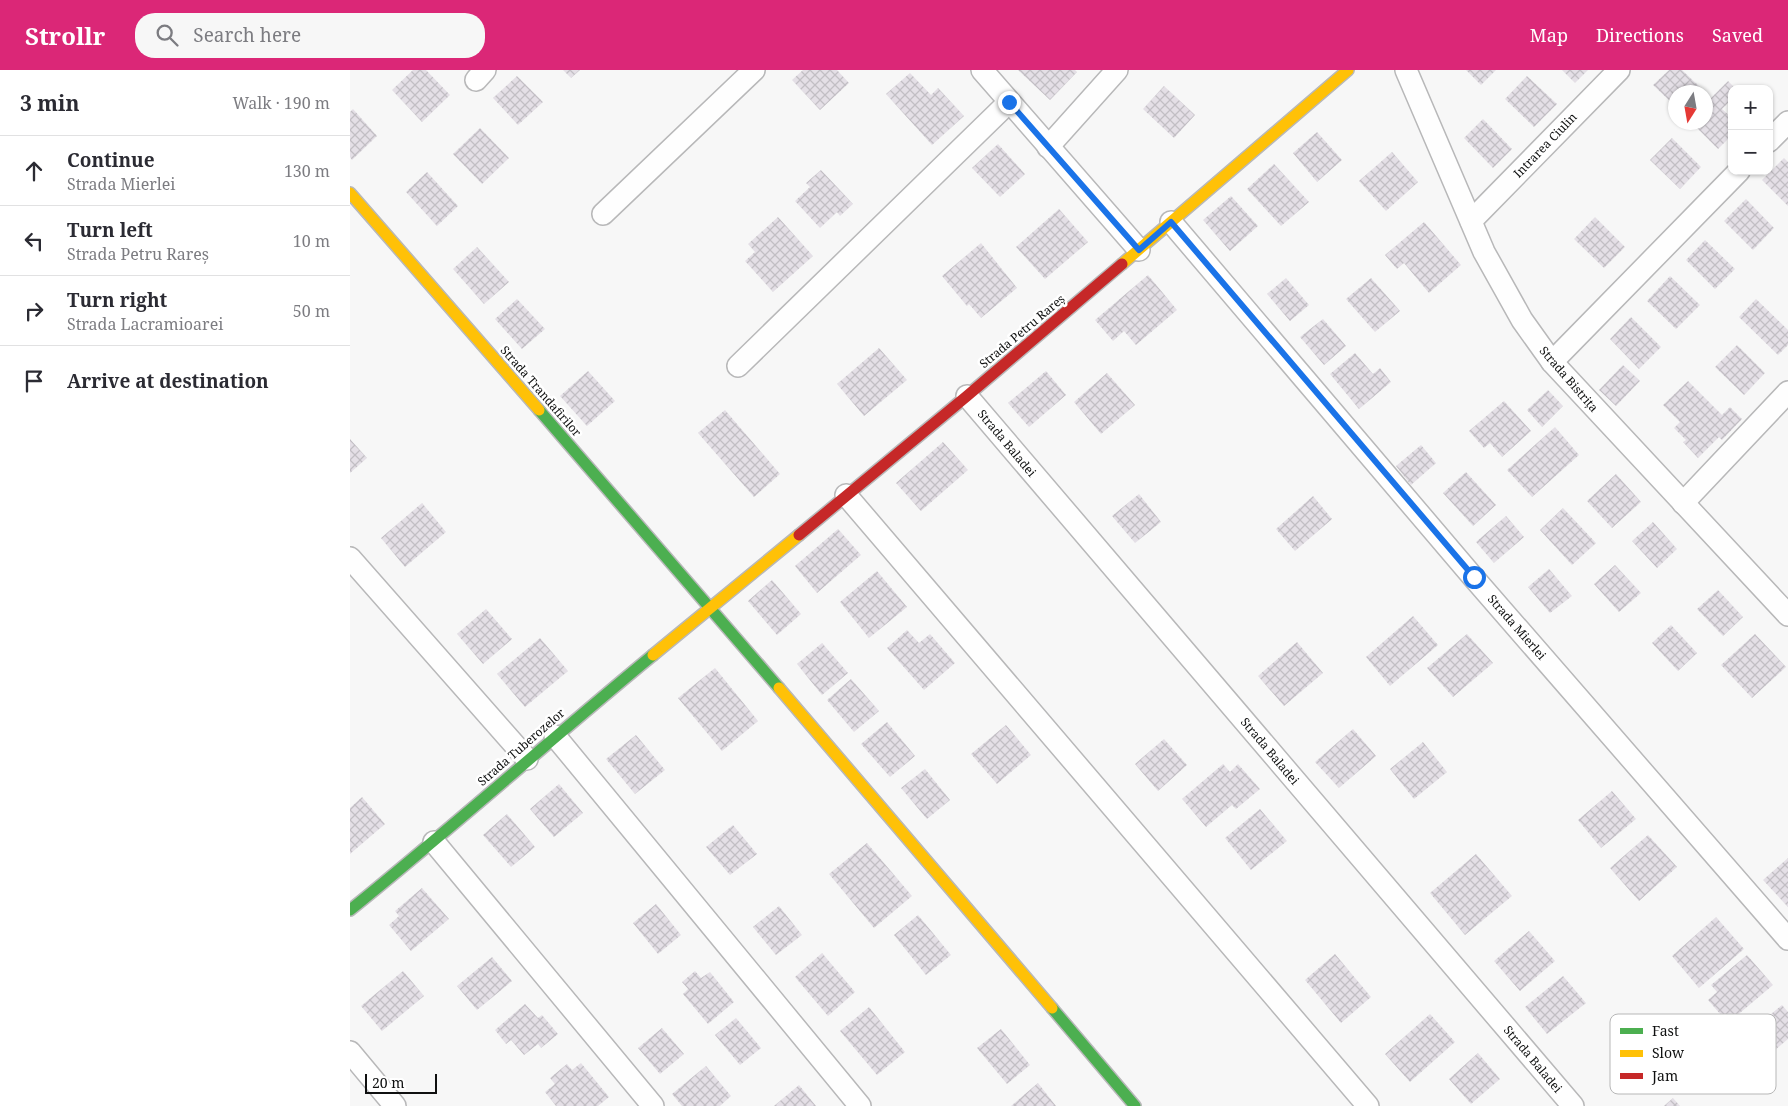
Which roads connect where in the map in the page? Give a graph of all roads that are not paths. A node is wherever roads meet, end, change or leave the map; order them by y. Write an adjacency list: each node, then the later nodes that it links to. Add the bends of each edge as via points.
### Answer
1 (754, 70): 13 (street)
2 (982, 70): 7 (street)
3 (1117, 70): 10 (street)
4 (1348, 70): 15 (street, Strada Petru Rareș)
5 (1406, 70): 14 (street, Strada Bistrița)
6 (1619, 70): 14 (street, Intrarea Ciulin)
7 (1009, 102): 10 (street); 18 (street)
8 (1788, 122): 9 (street)
9 (1773, 137)
10 (1048, 147): 16 (street)
11 (1736, 175): 17 (street)
12 (350, 193): 24 (street, Strada Trandafirilor)
13 (604, 214)
14 (1471, 221): 17 (street, Strada Bistrița, via 1484,252 1522,320)
15 (1171, 222): 16 (street, Strada Petru Rareș); 30 (street, Strada Mierlei)
16 (1139, 250): 20 (street, Strada Petru Rareș)
17 (1552, 362): 22 (street, Strada Bistrița)
18 (738, 366)
19 (1788, 392): 22 (street)
20 (967, 396): 21 (street, Strada Petru Rareș); 37 (street, Strada Baladei)
21 (846, 495): 24 (street, Strada Petru Rareș); 36 (street)
22 (1683, 503): 25 (street, Strada Bistrița)
23 (350, 558): 27 (street)
24 (711, 608): 26 (street, Strada Tuberozelor); 35 (street, Strada Trandafirilor)
25 (1788, 615)
26 (555, 736): 27 (street, Strada Tuberozelor); 34 (street)
27 (527, 759): 28 (street, Strada Tuberozelor)
28 (434, 842): 29 (street, Strada Tuberozelor); 33 (street)
29 (352, 905)
30 (1788, 939)
31 (350, 1052): 32 (street)
32 (395, 1106)
33 (653, 1106)
34 (860, 1106)
35 (1135, 1106)
36 (1368, 1106)
37 (1573, 1106)

